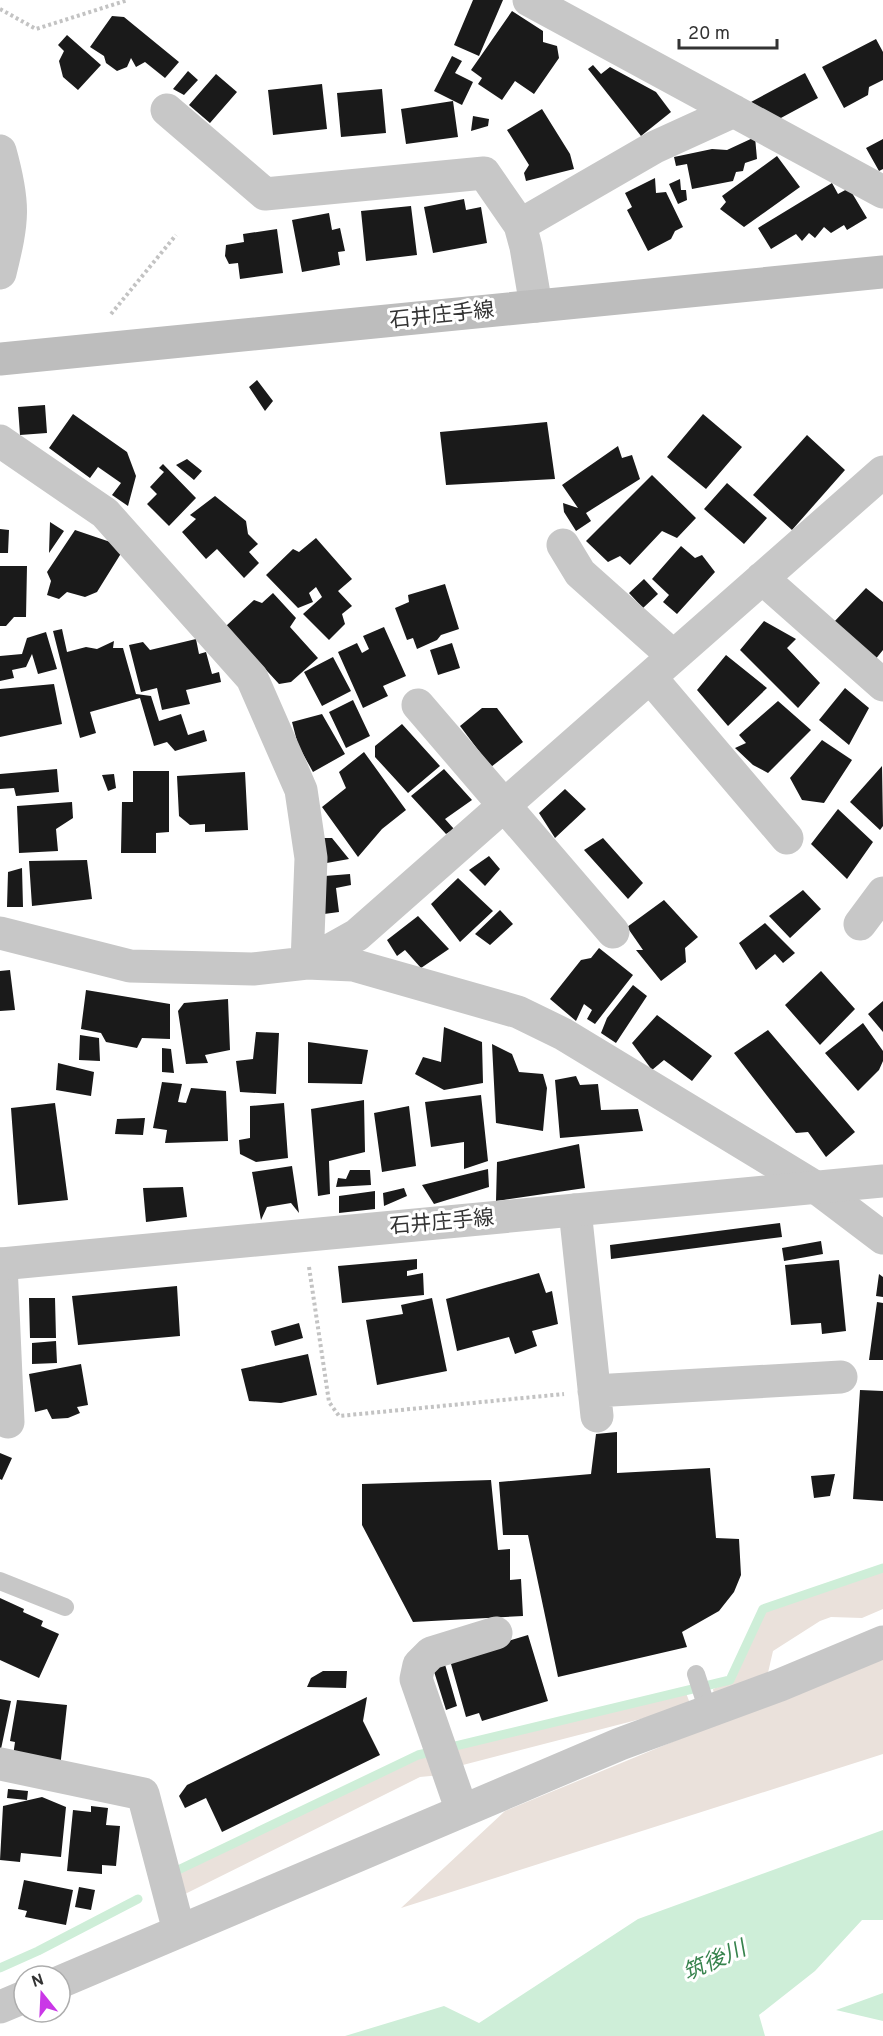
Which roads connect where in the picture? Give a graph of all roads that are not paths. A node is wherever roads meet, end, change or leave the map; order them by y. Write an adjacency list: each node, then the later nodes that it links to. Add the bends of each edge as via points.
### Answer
1 (529, 0): 3 (street)
2 (166, 110): 6 (street, via 265,194 484,173)
3 (734, 111): 5 (street); 6 (street, via 655,147 603,193)
4 (0, 151): 8 (street, via 13,207)
5 (883, 192)
6 (520, 225): 9 (street)
7 (883, 272): 9 (main road, 石井庄手線)
8 (0, 273)
9 (536, 306): 10 (main road, 石井庄手線)
10 (0, 359)
11 (0, 441): 24 (street, via 105,513 252,678 301,790 310,858)
12 (883, 472): 14 (street)
13 (563, 545): 15 (street, via 580,573)
14 (762, 578): 15 (street); 16 (street)
15 (662, 667): 18 (street); 19 (street)
16 (883, 685)
17 (418, 705): 18 (street)
18 (504, 806): 22 (street); 24 (street, via 357,935)
19 (787, 838)
20 (883, 893): 21 (street)
21 (860, 924)
22 (613, 932)
23 (0, 933): 24 (street, via 130,966 254,969)
24 (307, 963): 26 (street, via 353,965 518,1012 563,1034)
25 (883, 1181): 26 (street, 石井庄手線)
26 (817, 1188): 27 (street, 石井庄手線); 28 (street)
27 (575, 1210): 29 (street, 石井庄手線); 30 (street, via 596,1403)
28 (883, 1238)
29 (1, 1264): 31 (street)
30 (841, 1377)
31 (8, 1422)
32 (0, 1581): 33 (lane)
33 (65, 1607)
34 (496, 1633): 39 (street, via 431,1653 419,1665 416,1679)
35 (883, 1642): 37 (street)
36 (696, 1674): 37 (lane)
37 (707, 1706): 39 (street)
38 (0, 1764): 40 (street, via 143,1794)
39 (462, 1811): 40 (street)
40 (179, 1931): 41 (street)
41 (72, 1977)

